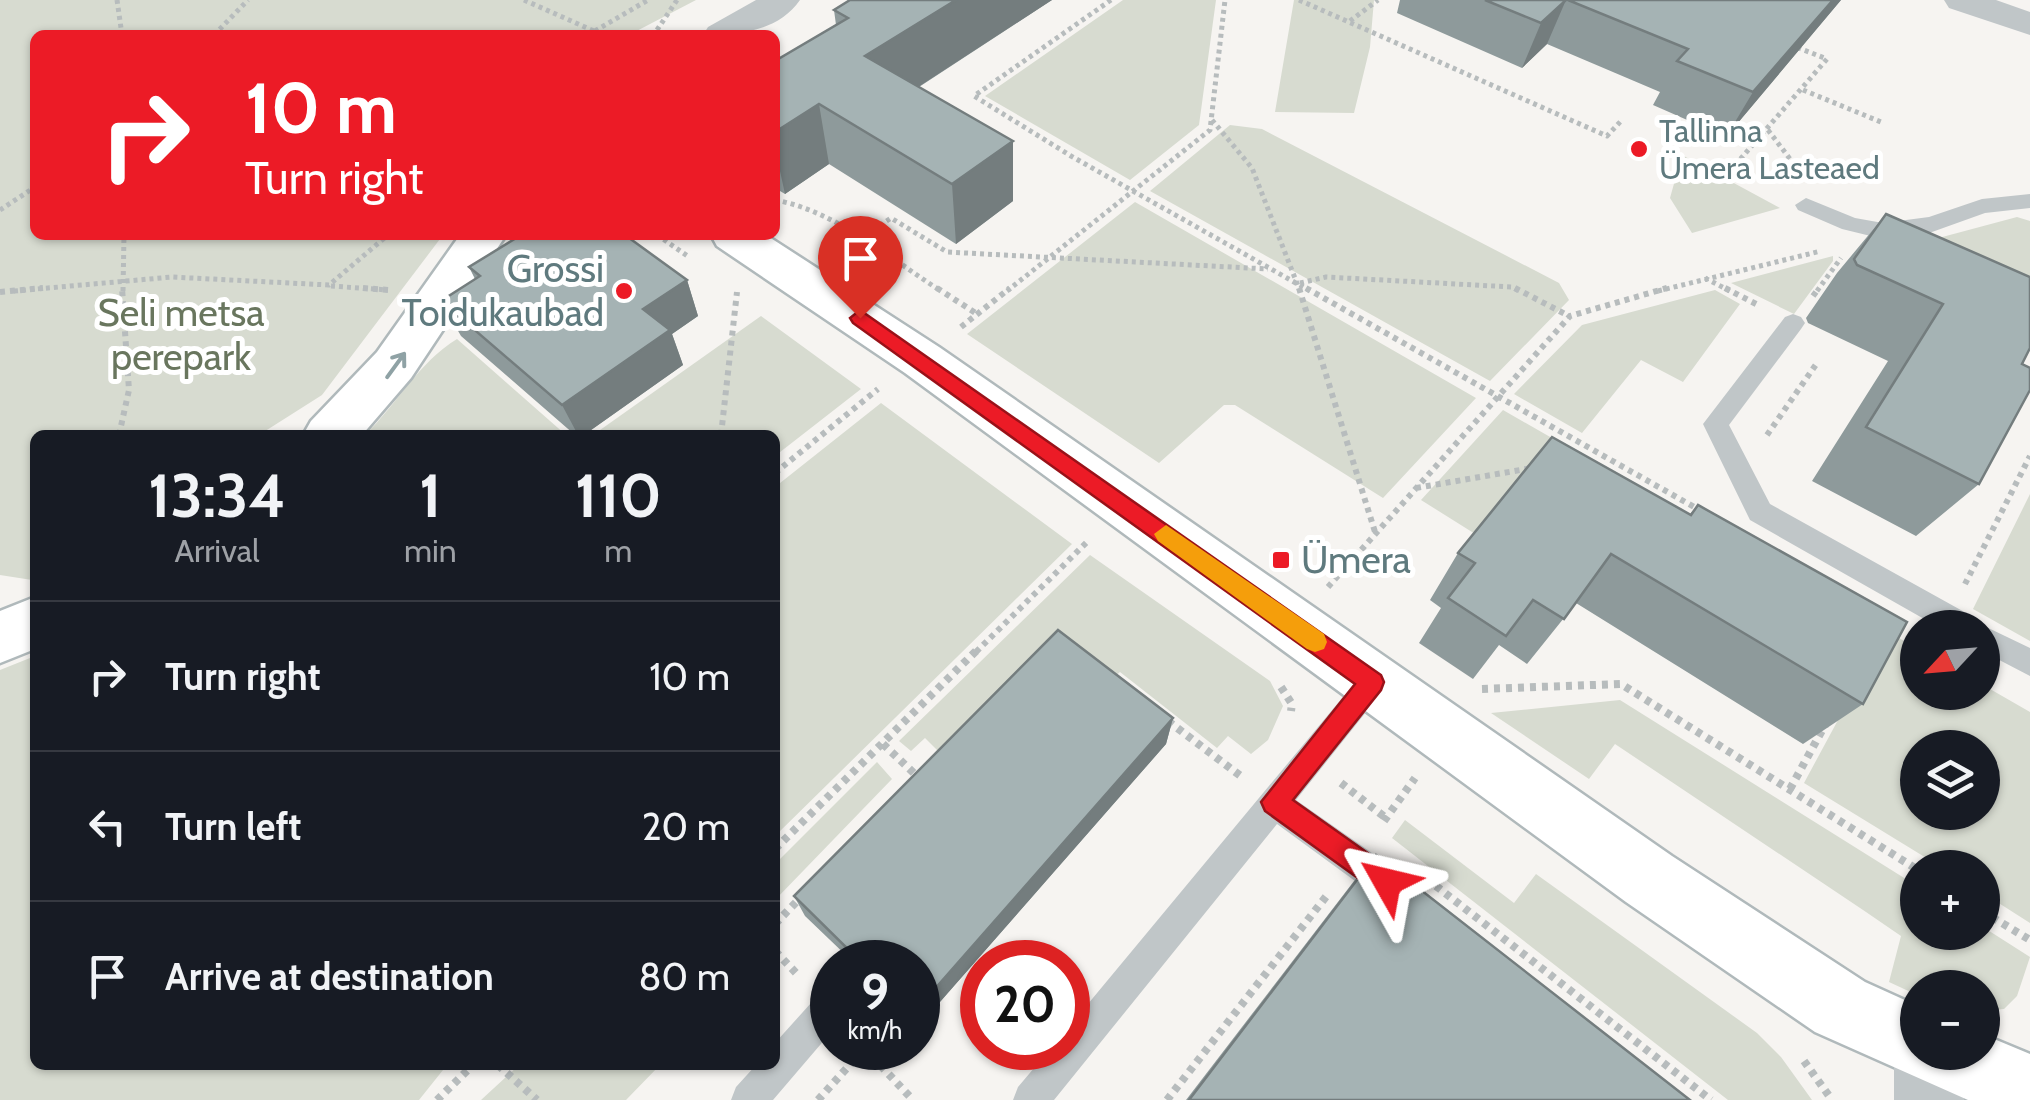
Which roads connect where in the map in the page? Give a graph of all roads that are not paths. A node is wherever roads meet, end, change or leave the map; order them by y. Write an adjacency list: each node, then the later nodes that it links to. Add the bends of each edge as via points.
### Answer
1 (782, 0): 4 (street)
2 (1962, 0): 3 (street)
3 (2030, 24)
4 (731, 30)
5 (2030, 200): 6 (lane, via 1882,231)
6 (1806, 205)
7 (481, 240): 10 (street, one-way to 7, via 377,392)
8 (720, 261): 16 (street, via 922,360)
9 (1793, 322): 11 (lane, via 1716,424 1760,512)
10 (335, 430)
11 (1934, 610)
12 (30, 624): 13 (street)
13 (0, 638)
14 (2000, 646): 15 (lane)
15 (2030, 663)
16 (1372, 682): 17 (lane); 20 (street, via 1432,767 1840,1007)
17 (1274, 802): 18 (lane); 27 (lane)
18 (1426, 896)
19 (810, 1030): 21 (lane)
20 (1900, 1035)
21 (780, 1065)
22 (775, 1070): 26 (lane)
23 (1928, 1070): 28 (street)
24 (1982, 1070): 25 (street)
25 (2030, 1090)
26 (749, 1100)
27 (1031, 1100)
28 (1929, 1100)

